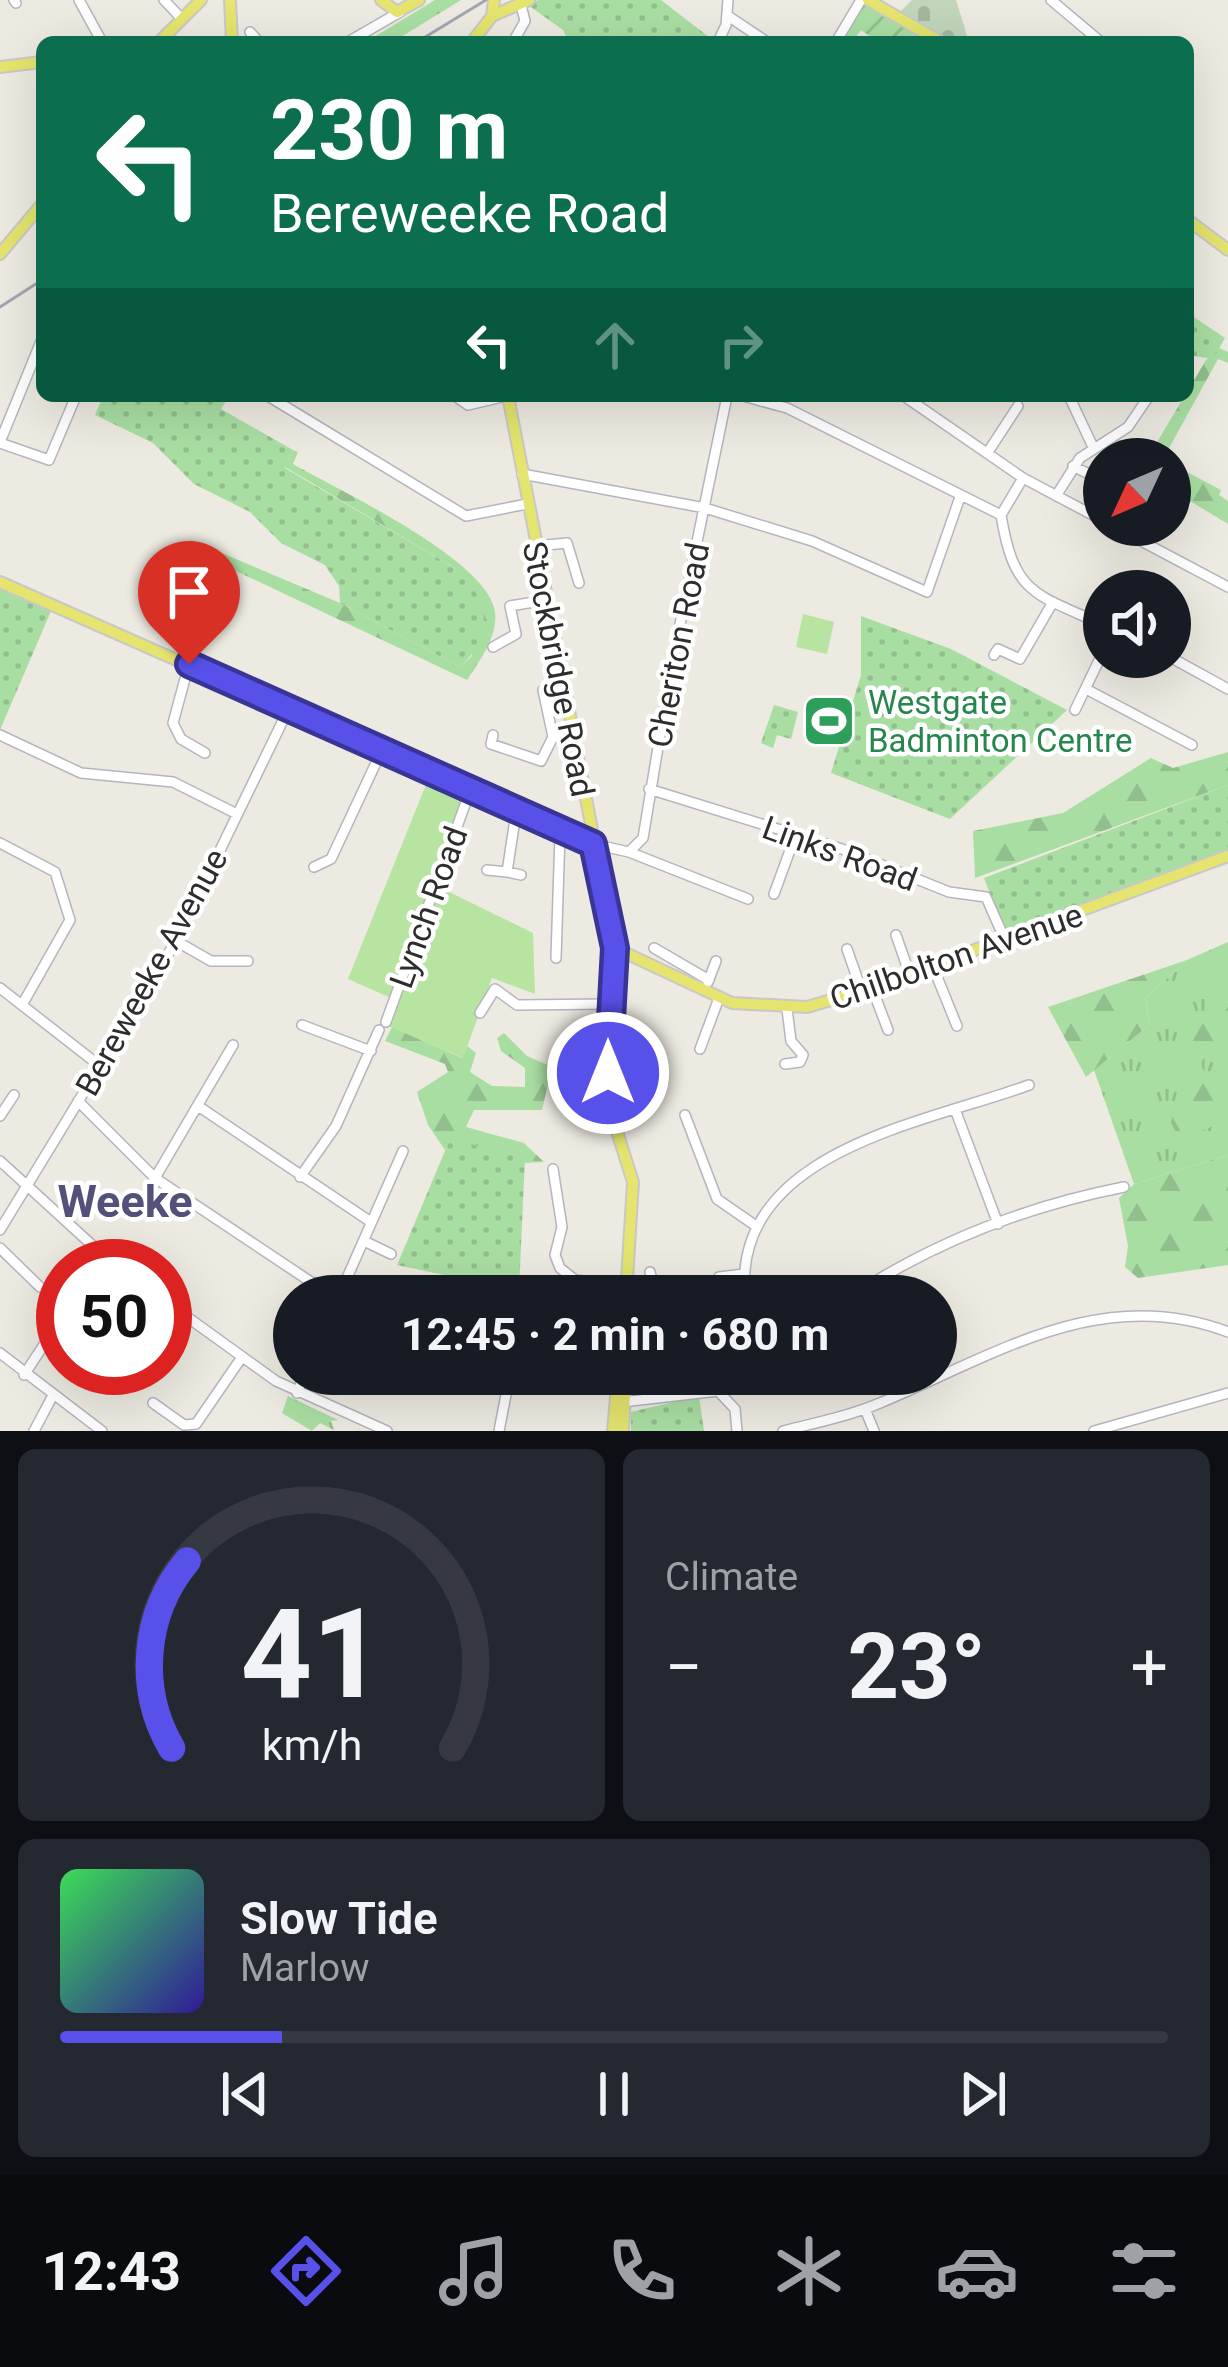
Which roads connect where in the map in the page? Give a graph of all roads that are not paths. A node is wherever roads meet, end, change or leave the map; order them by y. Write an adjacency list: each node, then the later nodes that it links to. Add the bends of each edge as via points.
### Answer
1 (80, 0): 16 (street)
2 (164, 0): 14 (street)
3 (201, 0): 14 (main road)
4 (230, 0): 18 (main road)
5 (419, 0): 12 (main road)
6 (728, 0): 13 (street)
7 (865, 0): 24 (street); 25 (main road)
8 (1051, 0): 26 (street)
9 (525, 2): 11 (main road); 21 (street)
10 (384, 4): 12 (main road); 15 (street)
11 (493, 9): 20 (main road)
12 (400, 12): 15 (street)
13 (728, 16): 22 (street); 23 (street)
14 (182, 18): 17 (main road)
15 (380, 24): 19 (street)
16 (99, 36)
17 (165, 36)
18 (232, 36)
19 (359, 36)
20 (476, 36)
21 (518, 36)
22 (720, 36)
23 (758, 36)
24 (840, 36)
25 (930, 36)
26 (1094, 36)
27 (36, 63): 28 (main road)
28 (0, 67)
29 (36, 211): 32 (main road)
30 (1194, 224): 31 (main road)
31 (1228, 250)
32 (0, 254)
33 (36, 354): 45 (street)
34 (73, 402): 45 (street, via 49,460)
35 (278, 402): 54 (street, via 466,516)
36 (508, 402): 50 (main road, Stockbridge Road)
37 (726, 402): 55 (street, Cheriton Road)
38 (767, 402): 53 (street)
39 (913, 402): 46 (street)
40 (1072, 402): 43 (street)
41 (1145, 402): 44 (street, via 1128,428)
42 (1018, 406): 46 (street)
43 (1089, 438)
44 (1110, 438)
45 (0, 443)
46 (988, 452): 51 (street)
47 (1083, 456): 48 (street)
48 (1073, 466): 49 (street); 52 (street)
49 (1083, 471)
50 (522, 474): 54 (main road, Stockbridge Road); 55 (street)
51 (1023, 478): 52 (street); 57 (street)
52 (1056, 496): 56 (street)
53 (961, 497): 55 (street, via 927,592 812,541); 57 (street)
54 (527, 504): 58 (main road, Stockbridge Road)
55 (705, 508): 83 (street, Cheriton Road)
56 (1083, 510)
57 (1001, 515): 64 (street, via 1008,560 1021,582)
58 (536, 546): 61 (street, via 567,543); 63 (main road, Stockbridge Road)
59 (1151, 546): 62 (street)
60 (0, 582): 68 (main road)
61 (579, 583)
62 (1228, 586)
63 (546, 600): 66 (street, via 510,606 516,634); 76 (main road, Stockbridge Road)
64 (1053, 602): 65 (street); 67 (street, via 1020,659 998,649)
65 (1083, 615)
66 (493, 647)
67 (994, 656)
68 (189, 664): 74 (main road); 82 (street, via 173,723 181,739)
69 (1191, 669): 72 (street)
70 (1092, 678): 71 (street)
71 (1087, 689): 75 (street); 80 (street)
72 (1228, 689)
73 (543, 690): 79 (street)
74 (289, 708): 81 (main road); 86 (street, Bereweeke Avenue)
75 (1076, 710)
76 (572, 730): 79 (street); 90 (main road, Stockbridge Road)
77 (0, 735): 86 (street, via 81,772 173,782)
78 (493, 735): 79 (street, via 491,744 542,760)
79 (553, 737)
80 (1192, 745)
81 (382, 750): 84 (main road); 93 (street, via 332,859)
82 (205, 753)
83 (650, 789): 88 (street, Links Road); 91 (street, Cheriton Road, via 643,838)
84 (470, 791): 85 (main road); 123 (street, Lynch Road)
85 (516, 813): 87 (main road); 95 (street)
86 (237, 814): 101 (street, Bereweeke Avenue)
87 (560, 834): 90 (main road); 105 (street)
88 (796, 834): 97 (street); 100 (street, Links Road, via 949,892 986,897)
89 (0, 843): 115 (street, via 56,872 70,920)
90 (593, 844): 91 (street); 102 (main road, Stockbridge Road)
91 (629, 852): 98 (street)
92 (1228, 856): 100 (main road, Chilbolton Avenue)
93 (314, 867)
94 (487, 870): 95 (street)
95 (507, 872): 96 (street)
96 (521, 875)
97 (774, 894)
98 (748, 899)
99 (896, 935): 109 (street)
100 (1005, 940): 108 (main road, Chilbolton Avenue)
101 (176, 941): 106 (street, via 211,961); 125 (street, Bereweeke Avenue)
102 (615, 948): 110 (main road, Chilbolton Avenue); 114 (main road, Stockbridge Road)
103 (654, 948): 110 (street)
104 (847, 949): 112 (street)
105 (556, 958)
106 (248, 961)
107 (716, 962): 110 (street)
108 (933, 967): 109 (main road, Chilbolton Avenue); 119 (street)
109 (910, 975): 112 (main road, Chilbolton Avenue)
110 (707, 986): 113 (main road, Chilbolton Avenue)
111 (0, 988): 115 (street)
112 (867, 990): 116 (main road, Chilbolton Avenue); 120 (street)
113 (719, 998): 116 (main road, Chilbolton Avenue); 122 (street)
114 (608, 1004): 117 (street, via 518,1005 495,989); 128 (main road, Stockbridge Road)
115 (22, 1005): 125 (street)
116 (787, 1009): 124 (street, via 791,1041 803,1055)
117 (480, 1013)
118 (302, 1025): 123 (street)
119 (957, 1026)
120 (888, 1030)
121 (232, 1045): 130 (street)
122 (700, 1049)
123 (371, 1051): 138 (street, Lynch Road, via 336,1126)
124 (785, 1064)
125 (100, 1066): 129 (street, Bereweeke Avenue)
126 (1029, 1084): 132 (street)
127 (14, 1095): 134 (street)
128 (610, 1098): 131 (street, via 581,1114); 154 (main road, Stockbridge Road, via 633,1182)
129 (78, 1101): 139 (street); 140 (street, Bereweeke Avenue)
130 (198, 1106): 138 (street); 139 (street)
131 (566, 1109)
132 (956, 1112): 143 (street); 144 (street, via 826,1157 779,1193)
133 (685, 1115): 144 (street, via 717,1199)
134 (0, 1116)
135 (403, 1151): 142 (street)
136 (0, 1161): 140 (street)
137 (553, 1169): 153 (street, via 562,1228 555,1255)
138 (300, 1177): 142 (street)
139 (155, 1178): 151 (street)
140 (28, 1184): 145 (street, Bereweeke Avenue); 146 (street)
141 (1124, 1187): 143 (street)
142 (368, 1220): 147 (street)
143 (998, 1224): 156 (street)
144 (756, 1226): 150 (street)
145 (0, 1230)
146 (86, 1239)
147 (364, 1241): 149 (street); 152 (street)
148 (0, 1248): 157 (street)
149 (392, 1254)
150 (744, 1274): 155 (street)
151 (304, 1275)
152 (347, 1275)
153 (569, 1275)
154 (630, 1275)
155 (736, 1275)
156 (883, 1275)
157 (36, 1283)
158 (192, 1321): 162 (street)
159 (1228, 1332): 174 (street, via 1174,1315 1084,1321 984,1352)
160 (0, 1353): 163 (street)
161 (36, 1357): 163 (street)
162 (242, 1357): 164 (street); 173 (street, via 196,1424 184,1425)
163 (24, 1375): 171 (street)
164 (273, 1377)
165 (1228, 1394): 184 (street)
166 (302, 1395): 177 (street)
167 (506, 1395): 178 (street)
168 (620, 1395): 172 (main road)
169 (668, 1395): 172 (street)
170 (724, 1395): 181 (street)
171 (52, 1397): 175 (street); 176 (street)
172 (620, 1402): 179 (main road); 180 (main road)
173 (153, 1403)
174 (865, 1409): 182 (street); 183 (street)
175 (34, 1431)
176 (102, 1431)
177 (387, 1431)
178 (499, 1431)
179 (613, 1431)
180 (623, 1431)
181 (737, 1431)
182 (783, 1431)
183 (874, 1431)
184 (1094, 1431)

